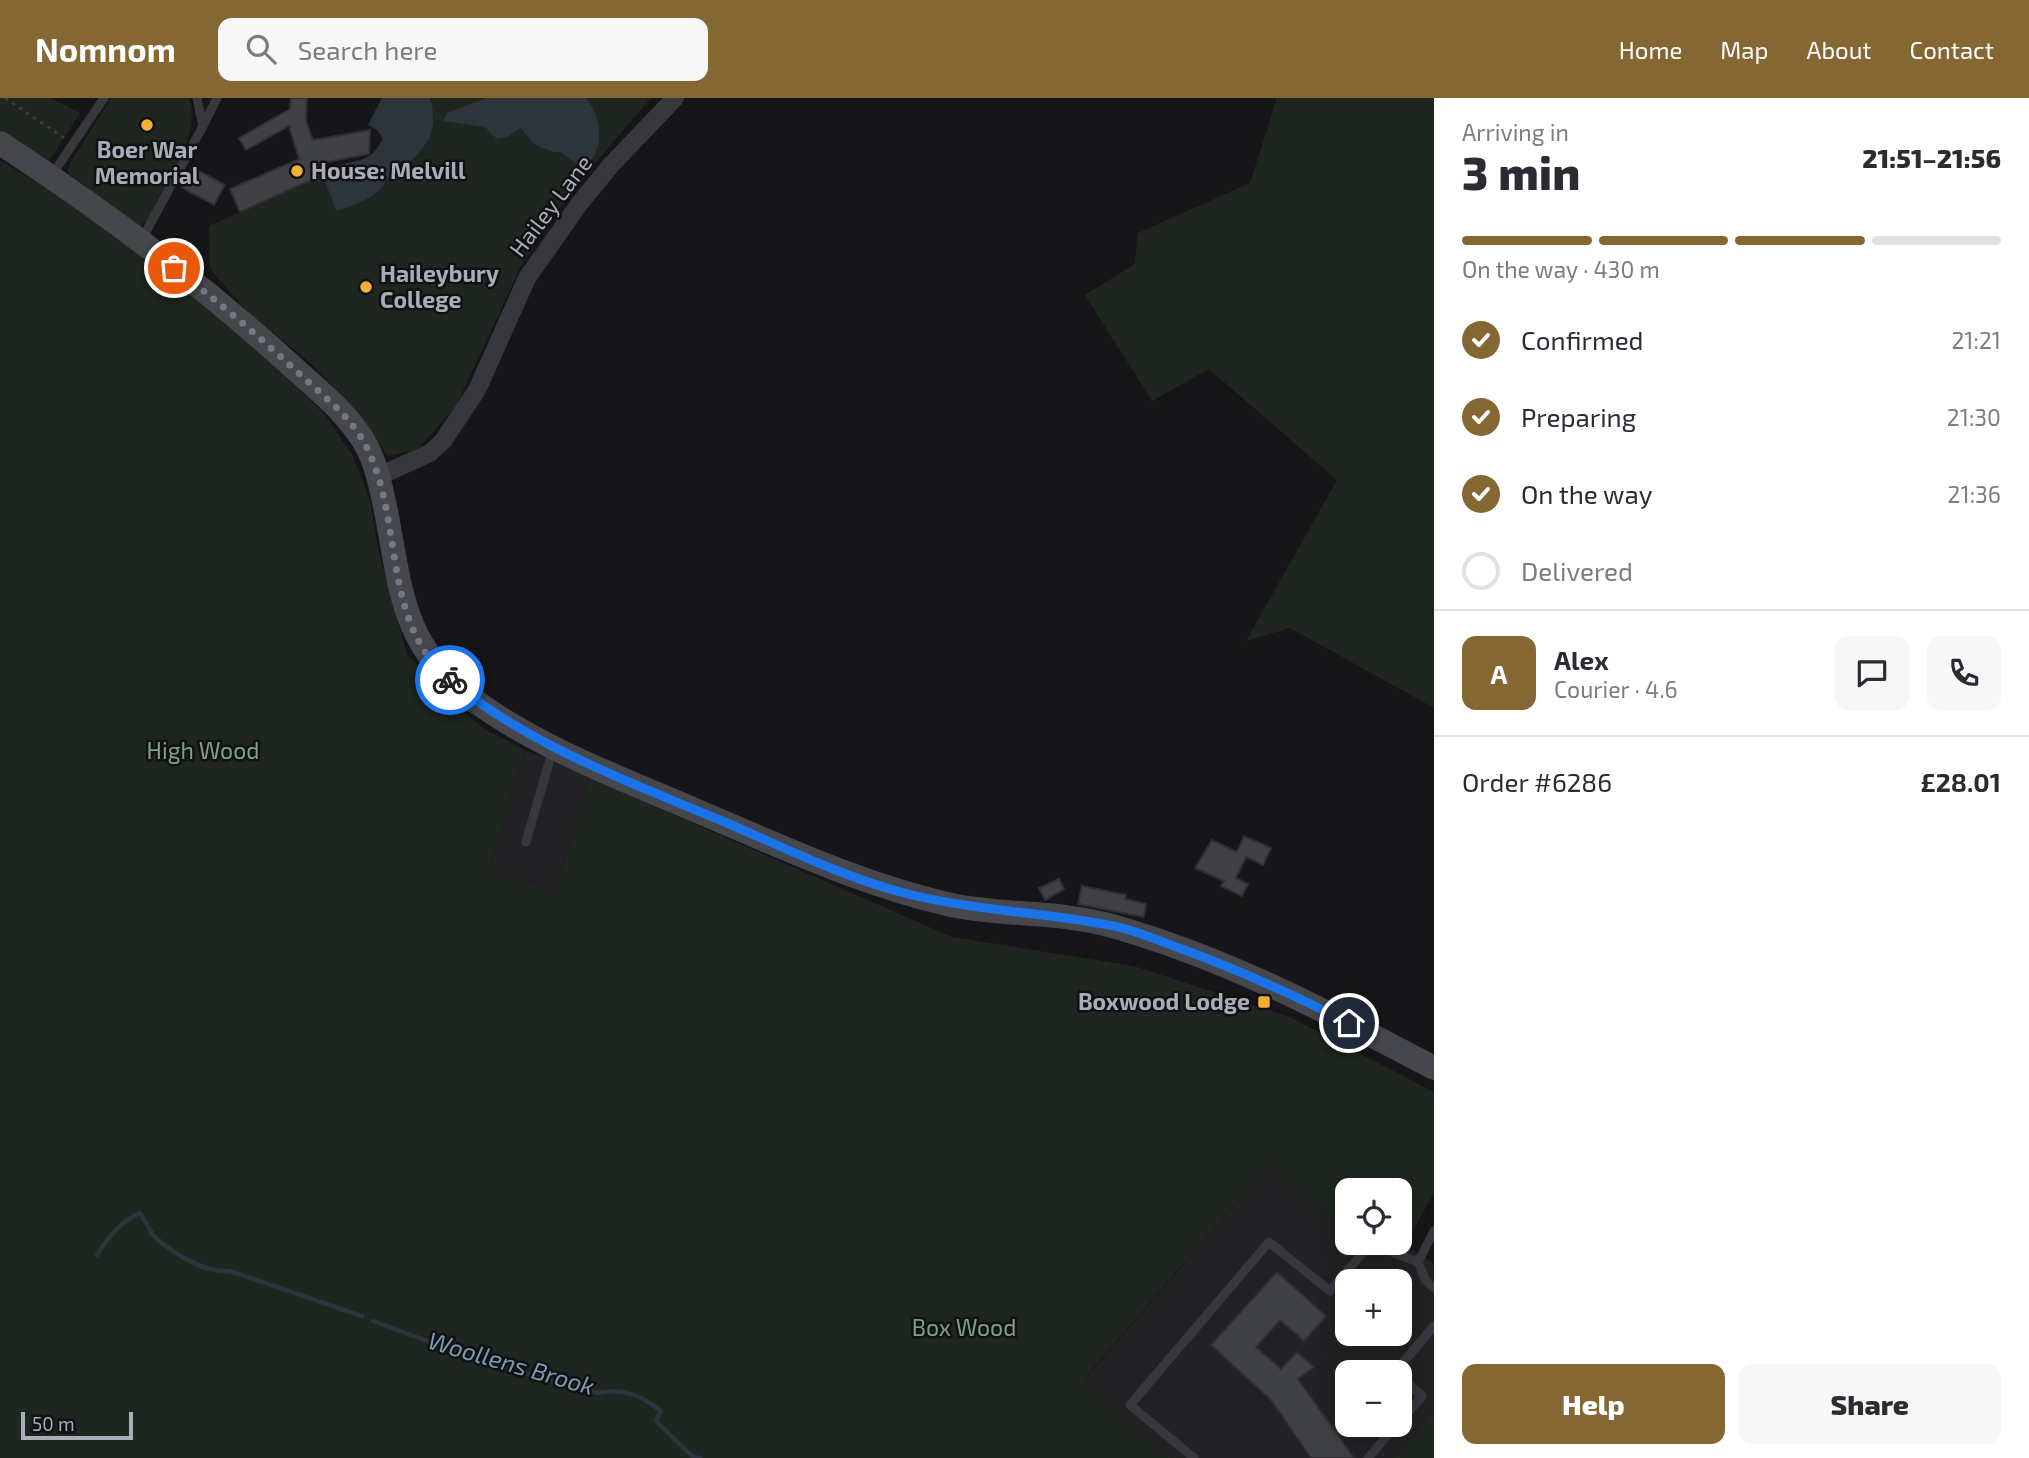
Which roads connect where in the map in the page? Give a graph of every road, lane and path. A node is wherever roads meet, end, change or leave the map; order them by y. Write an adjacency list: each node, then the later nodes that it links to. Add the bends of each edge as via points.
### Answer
1 (5, 98): 8 (path)
2 (104, 98): 8 (lane)
3 (197, 98): 6 (lane)
4 (217, 98): 6 (lane)
5 (676, 98): 11 (street, Hailey Lane, via 596,184 527,278 477,390 443,441 430,453)
6 (203, 126): 10 (lane)
7 (0, 143): 9 (main road)
8 (73, 144): 9 (lane)
9 (51, 176): 10 (main road)
10 (141, 242): 11 (main road, via 247,325 344,412)
11 (379, 476): 12 (main road, via 399,585 417,639 440,672 473,699)
12 (554, 746): 13 (lane); 14 (main road, via 791,851 901,892 957,906 1106,924 1157,939 1306,1001)
13 (526, 842)
14 (1434, 1068)
15 (1434, 1231): 18 (lane)
16 (1361, 1255): 25 (lane, via 1330,1291 1269,1242 1130,1405)
17 (1399, 1255): 18 (lane)
18 (1418, 1262): 19 (lane)
19 (1434, 1288)
20 (1434, 1326): 21 (lane)
21 (1405, 1360)
22 (1412, 1387): 23 (lane, via 1422,1396)
23 (1412, 1408)
24 (1387, 1437): 26 (lane)
25 (1194, 1458)
26 (1368, 1458)

